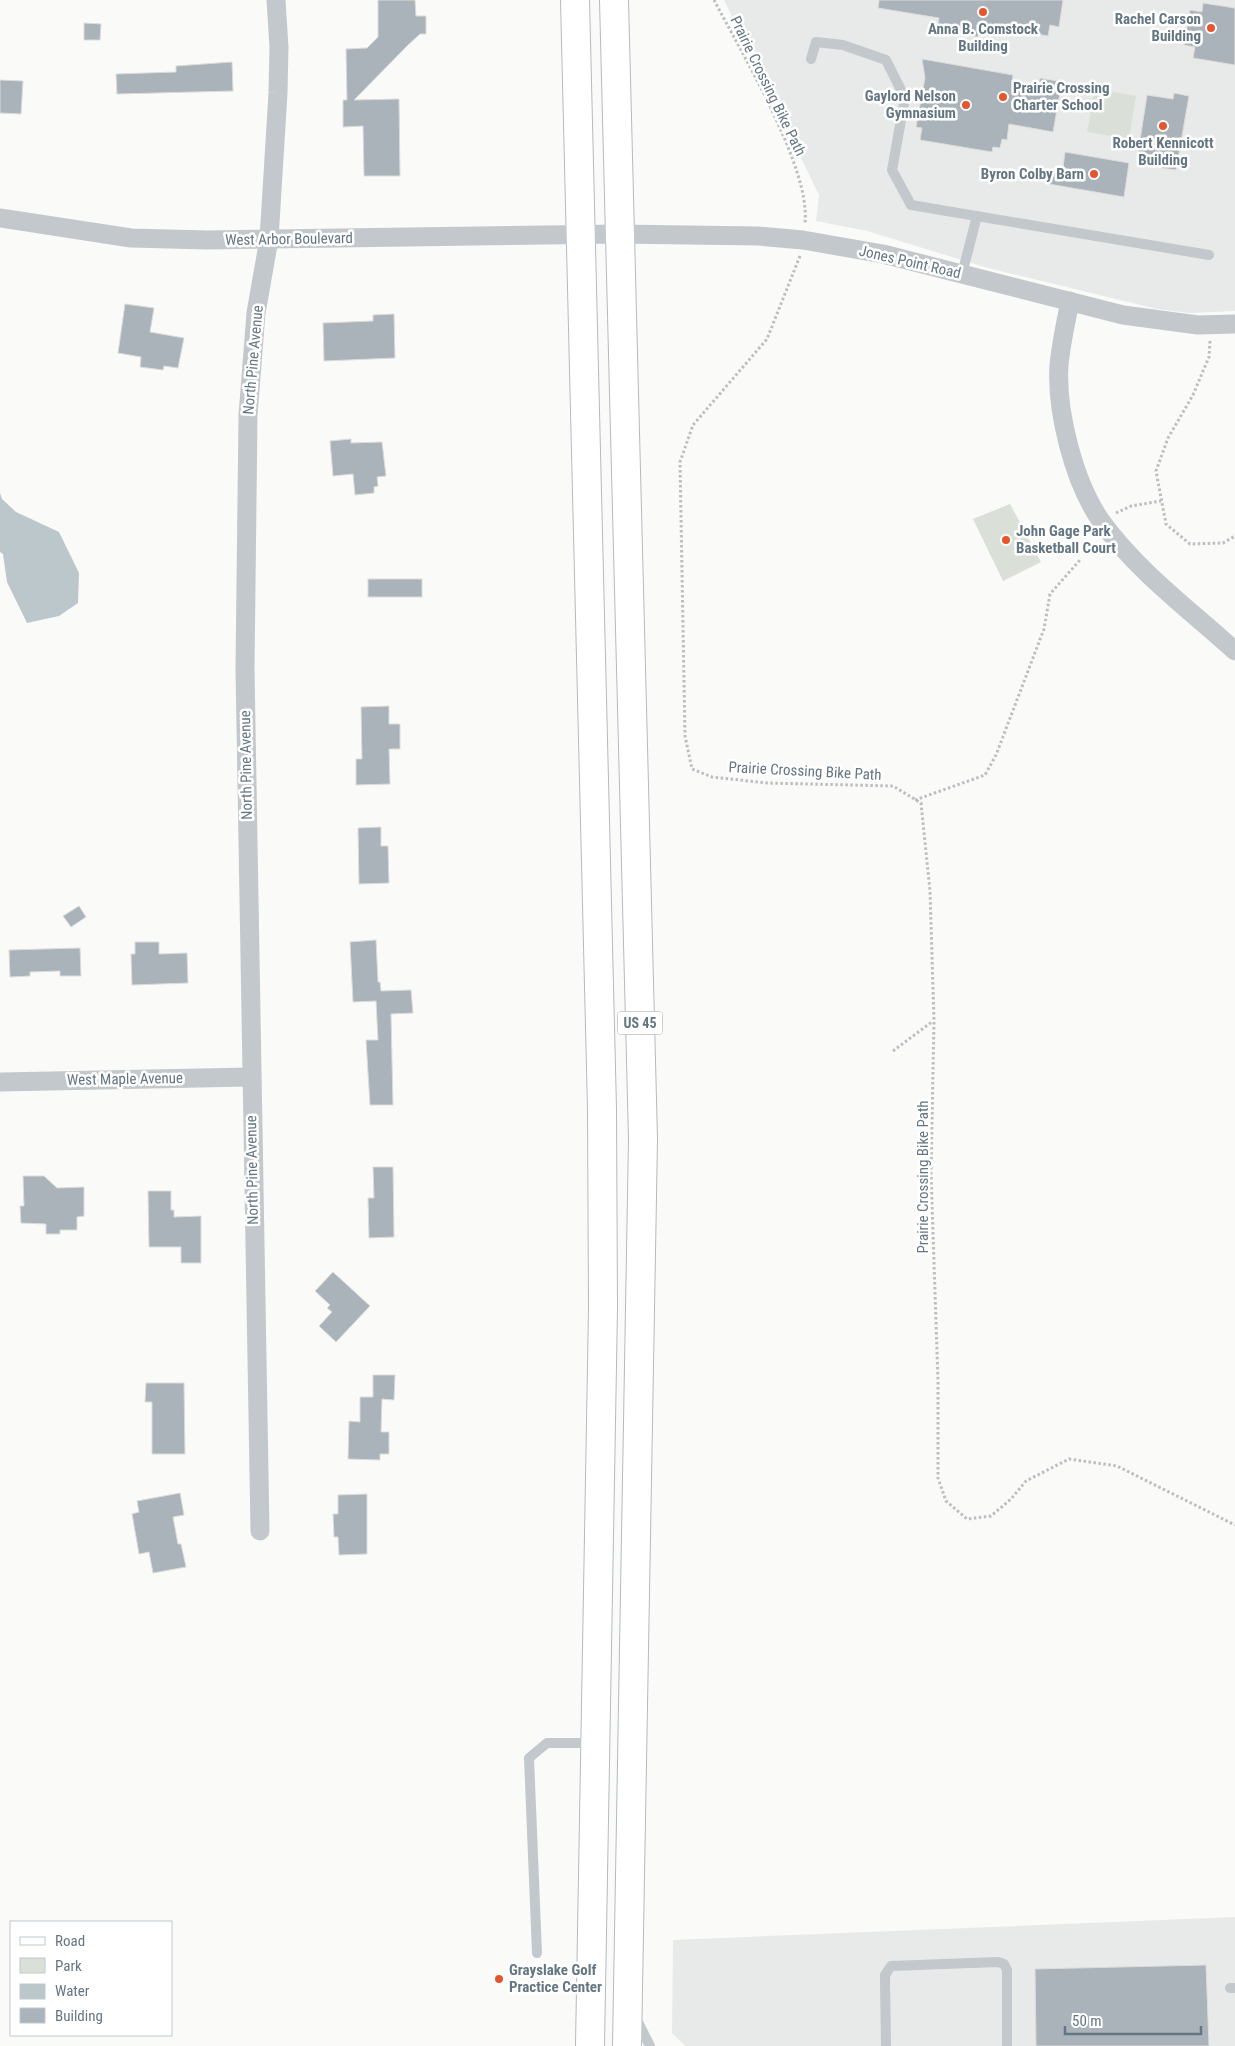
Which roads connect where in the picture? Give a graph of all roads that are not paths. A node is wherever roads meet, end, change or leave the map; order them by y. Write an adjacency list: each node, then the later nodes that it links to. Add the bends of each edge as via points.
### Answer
1 (276, 0): 9 (street, North Pine Avenue, via 278,93)
2 (575, 0): 8 (main road, US 45)
3 (614, 0): 7 (main road, US 45)
4 (811, 59): 5 (lane, via 816,42 843,45 886,60 905,98 892,170 911,205)
5 (977, 216): 10 (lane); 11 (lane)
6 (0, 218): 9 (street, West Arbor Boulevard, via 131,238)
7 (619, 234): 8 (street, Jones Point Road); 11 (street, Jones Point Road, via 758,236 803,240 883,254); 20 (main road, US 45, via 643,1139)
8 (579, 235): 9 (street, West Arbor Boulevard); 18 (main road, US 45, via 602,1109 603,1308)
9 (269, 239): 15 (street, North Pine Avenue, via 256,313 248,416 245,669)
10 (1209, 255)
11 (962, 274): 12 (street, Jones Point Road)
12 (1070, 301): 13 (street, Jones Point Road, via 1123,316 1211,325); 14 (street, via 1059,365 1061,403 1067,440 1083,484 1100,520 1128,554)
13 (1235, 324)
14 (1235, 651)
15 (250, 1077): 16 (street, West Maple Avenue); 17 (street, North Pine Avenue)
16 (0, 1082)
17 (260, 1531)
18 (595, 1743): 19 (lane, via 547,1742 529,1758); 21 (main road, US 45)
19 (537, 1953)
20 (627, 2000): 22 (main road, US 45); 23 (lane)
21 (590, 2046)
22 (627, 2046)
23 (650, 2046)
24 (886, 2046): 25 (lane, via 885,1983 891,1966 998,1962 1007,1970)
25 (1007, 2046)

